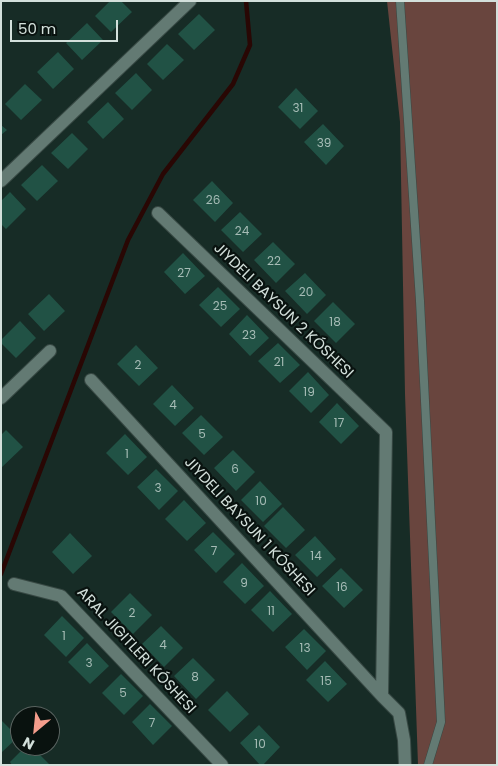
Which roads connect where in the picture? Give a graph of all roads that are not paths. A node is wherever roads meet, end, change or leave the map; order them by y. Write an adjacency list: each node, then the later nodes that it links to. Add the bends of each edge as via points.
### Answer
1 (190, 1): 3 (street)
2 (400, 1): 12 (lane, via 420,301 441,722)
3 (1, 181)
4 (158, 213): 9 (street, JIYDELI BAYSUN 2 KÓSHESI, via 386,432)
5 (50, 351): 7 (street)
6 (91, 380): 9 (street, JIYDELI BAYSUN 1 KÓSHESI)
7 (1, 398)
8 (14, 584): 10 (street, ARAL JIGITLERI KÓSHESI, via 61,596)
9 (382, 696): 11 (street, JIYDELI BAYSUN 1 KÓSHESI, via 399,713)
10 (222, 765)
11 (405, 765)
12 (428, 765)

